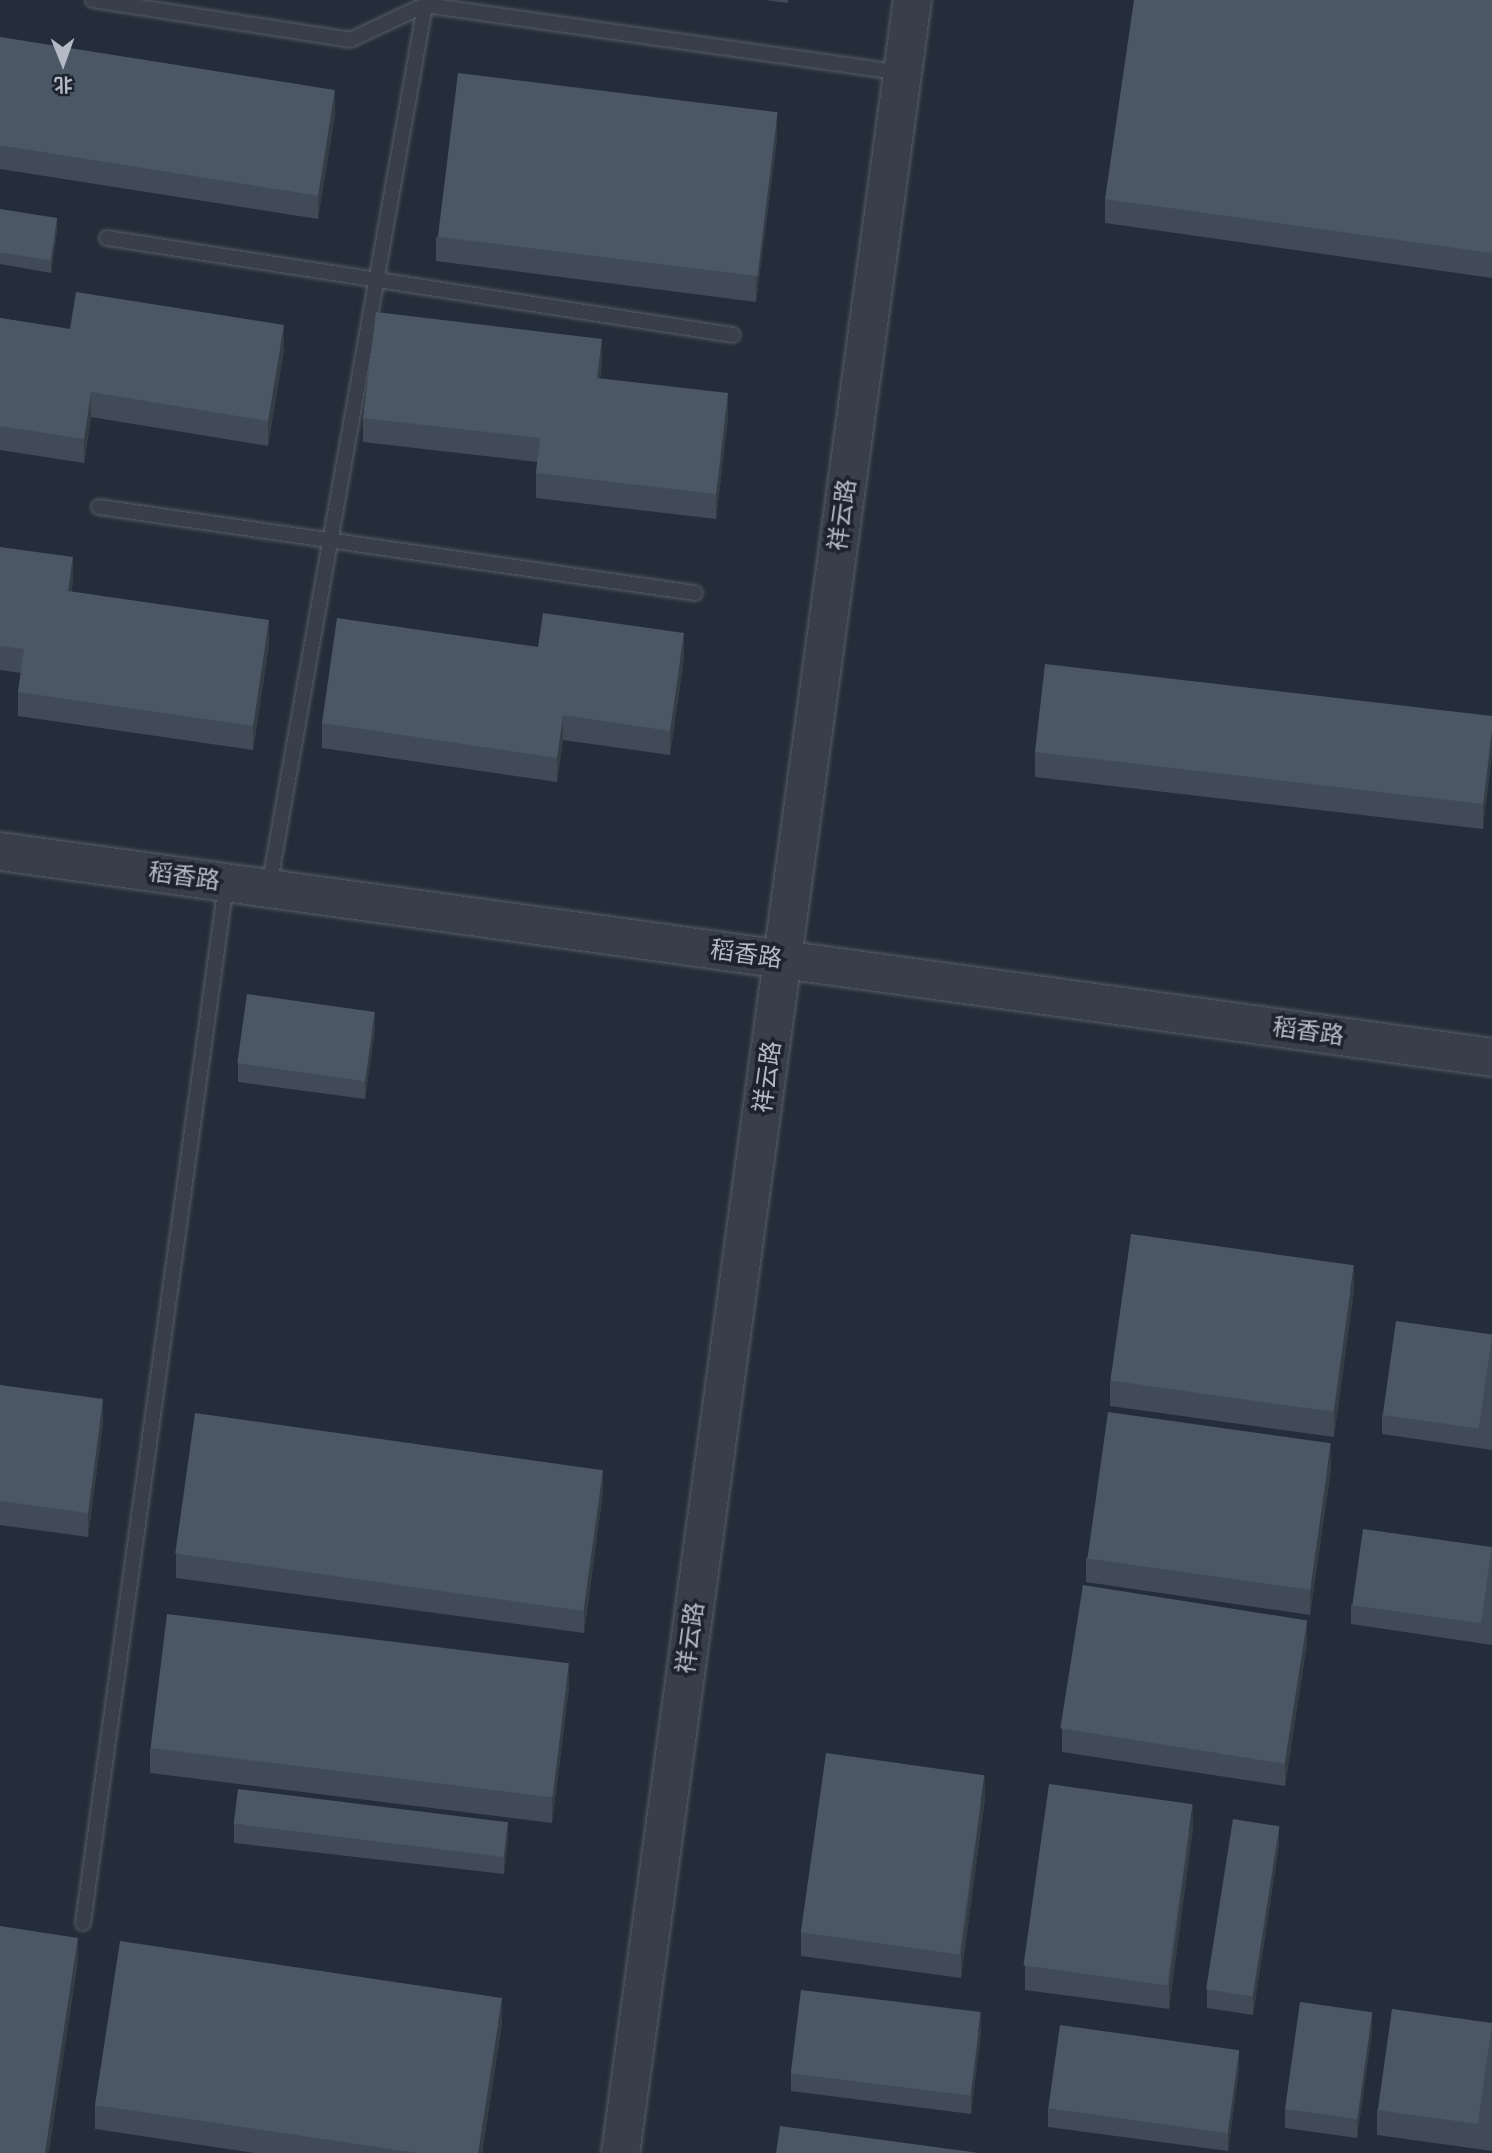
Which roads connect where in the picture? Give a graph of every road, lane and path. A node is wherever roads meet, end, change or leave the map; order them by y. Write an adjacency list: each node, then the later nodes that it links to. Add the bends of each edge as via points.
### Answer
1 (93, 0): 3 (lane, via 350,40)
2 (912, 0): 4 (street, 祥云路)
3 (426, 3): 4 (lane); 6 (lane)
4 (902, 73): 14 (street, 祥云路)
5 (107, 238): 6 (lane)
6 (377, 280): 7 (lane); 9 (lane)
7 (733, 335)
8 (99, 507): 9 (lane)
9 (331, 541): 10 (lane); 13 (lane)
10 (695, 593)
11 (0, 851): 12 (street, 稻香路)
12 (226, 883): 13 (street, 稻香路); 16 (lane)
13 (269, 888): 14 (street, 稻香路)
14 (784, 960): 15 (street, 稻香路); 17 (street, 祥云路)
15 (1492, 1057)
16 (83, 1923)
17 (620, 2153)

